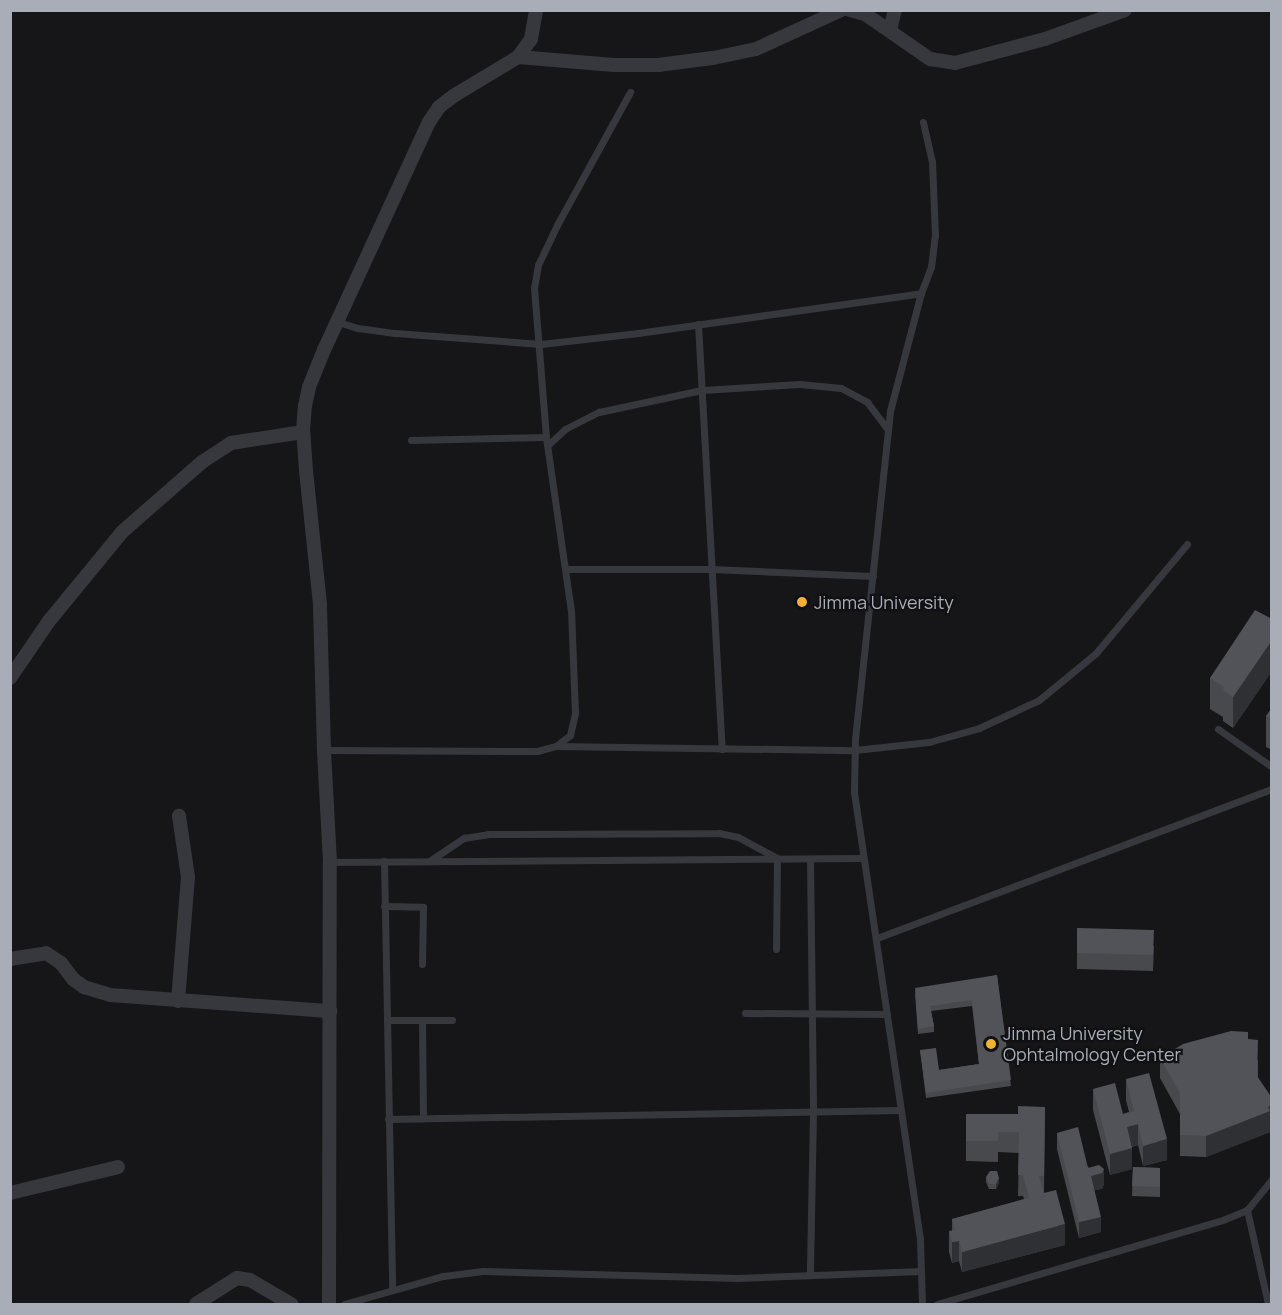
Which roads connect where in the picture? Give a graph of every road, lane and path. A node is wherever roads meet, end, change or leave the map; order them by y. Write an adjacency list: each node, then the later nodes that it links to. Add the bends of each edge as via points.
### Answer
1 (536, 10): 7 (street, via 531,39)
2 (841, 10): 7 (street, via 756,49 713,58 658,65)
3 (850, 10): 6 (street)
4 (895, 10): 6 (street)
5 (1125, 10): 6 (street, via 1045,39 955,63 930,59)
6 (890, 30)
7 (518, 57): 11 (street, via 439,107)
8 (630, 92): 13 (lane, via 578,183 538,265 534,288)
9 (923, 122): 10 (lane, via 932,162 935,236 931,267)
10 (921, 294): 12 (lane); 15 (lane)
11 (338, 322): 13 (lane, via 395,333); 16 (street, via 309,387)
12 (698, 324): 13 (lane); 14 (lane)
13 (541, 344): 17 (lane)
14 (702, 390): 15 (lane, via 800,384 841,388 867,402); 19 (lane, via 584,417); 21 (lane)
15 (888, 430): 23 (lane)
16 (303, 432): 24 (street, via 231,443 202,462 122,532 49,621); 28 (street, via 320,604)
17 (546, 436): 18 (lane); 19 (lane)
18 (411, 440)
19 (548, 445): 22 (lane)
20 (1187, 544): 29 (lane, via 1096,653 1039,700 979,728 929,742)
21 (712, 568): 22 (lane); 23 (lane); 27 (lane)
22 (567, 569): 26 (lane, via 575,713 570,735)
23 (873, 576): 29 (lane)
24 (10, 678)
25 (1218, 729): 30 (lane)
26 (556, 746): 27 (lane); 28 (lane, via 537,751)
27 (722, 749): 29 (lane)
28 (324, 750): 38 (street)
29 (855, 750): 34 (lane)
30 (1272, 767)
31 (1272, 789): 40 (lane)
32 (179, 816): 44 (street, via 188,877)
33 (777, 858): 35 (lane); 37 (lane); 37 (lane, via 738,837 719,833 499,834 464,838); 41 (lane)
34 (862, 858): 35 (lane); 40 (lane)
35 (810, 859): 47 (lane)
36 (384, 861): 37 (lane); 38 (lane); 39 (lane)
37 (430, 861)
38 (330, 862): 45 (street)
39 (384, 906): 43 (lane, via 423,907); 49 (lane)
40 (877, 938): 48 (lane)
41 (776, 949)
42 (10, 959): 44 (street, via 46,953 84,987 110,995)
43 (422, 964)
44 (178, 1001): 45 (street)
45 (330, 1011): 65 (street)
46 (745, 1013): 47 (lane)
47 (812, 1014): 48 (lane); 53 (lane)
48 (887, 1014): 52 (lane)
49 (387, 1020): 50 (lane); 55 (lane)
50 (422, 1020): 51 (lane); 54 (lane)
51 (453, 1020)
52 (899, 1110): 53 (lane); 60 (lane, via 920,1239)
53 (813, 1112): 54 (lane); 61 (lane)
54 (423, 1118): 55 (lane)
55 (388, 1119): 62 (lane)
56 (118, 1167): 58 (street)
57 (1272, 1179): 59 (lane)
58 (10, 1193)
59 (1247, 1210): 68 (lane); 69 (lane)
60 (921, 1270): 61 (lane); 67 (lane)
61 (810, 1275): 62 (lane, via 738,1278 483,1271 443,1276)
62 (392, 1290): 66 (lane)
63 (196, 1305): 64 (street, via 237,1278 250,1280)
64 (291, 1305)
65 (329, 1305)
66 (344, 1305)
67 (922, 1305)
68 (937, 1305)
69 (1268, 1305)

